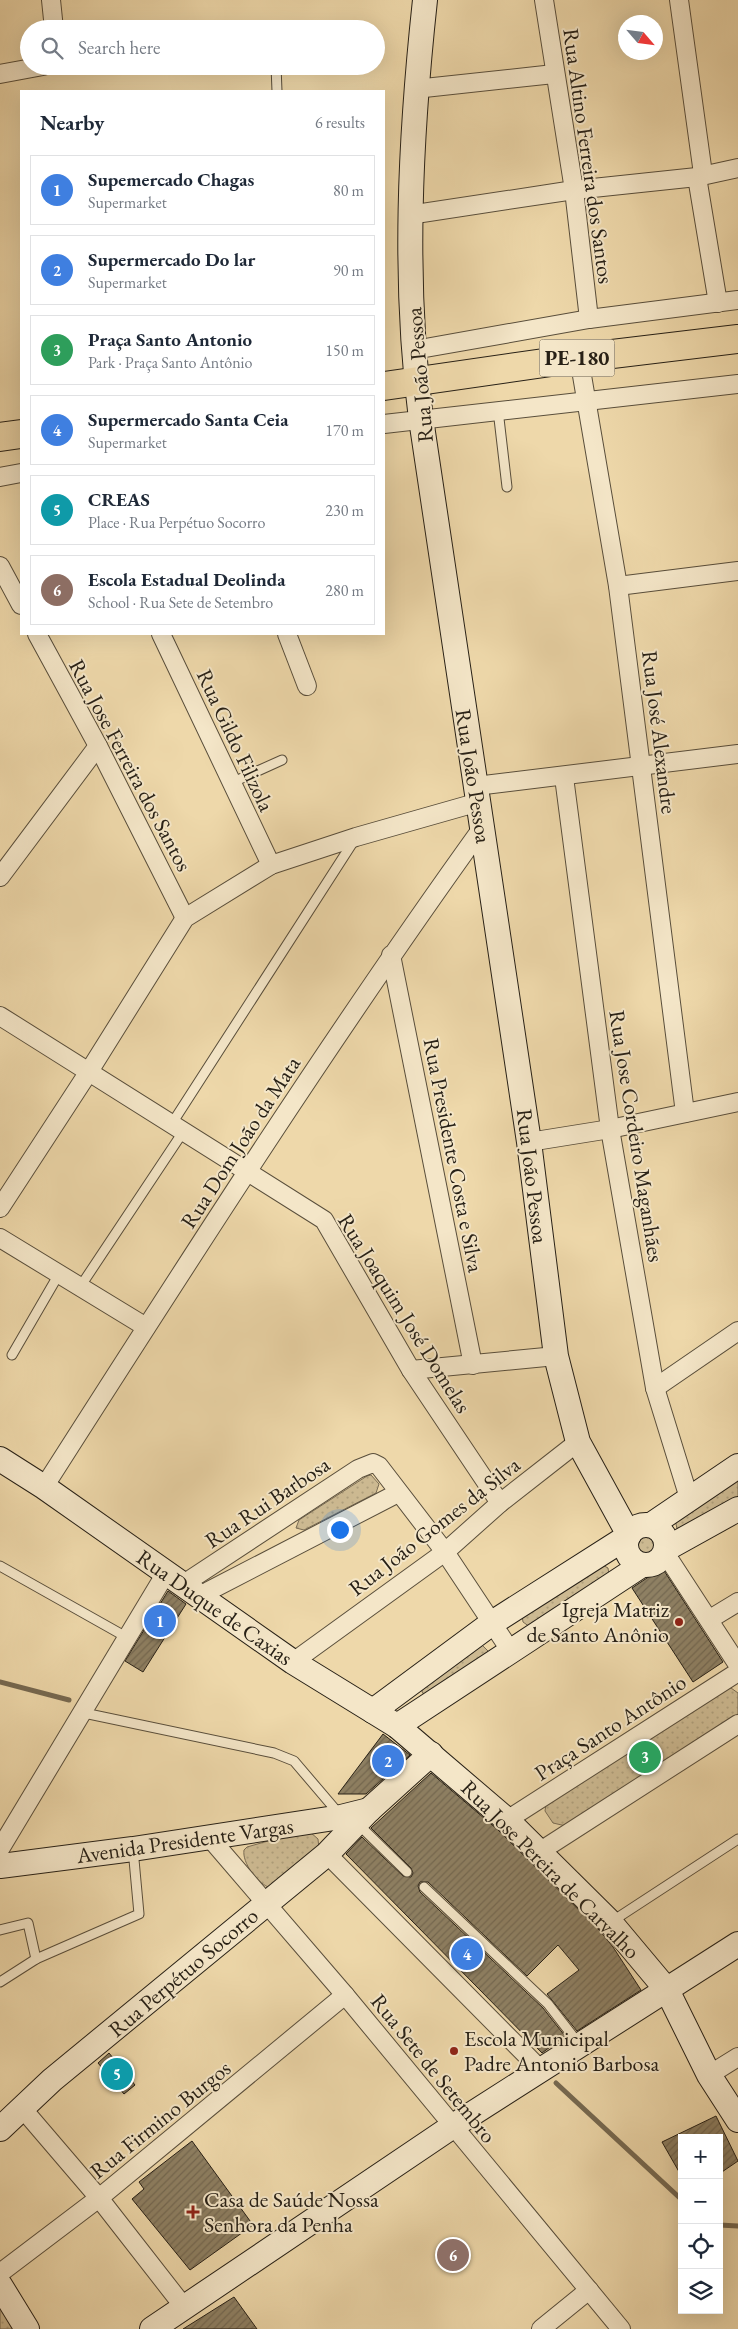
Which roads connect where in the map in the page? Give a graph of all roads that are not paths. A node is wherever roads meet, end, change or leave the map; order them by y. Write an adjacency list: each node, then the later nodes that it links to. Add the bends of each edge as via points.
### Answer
1 (50, 0): 5 (street)
2 (425, 0): 10 (street, Rua João Pessoa)
3 (544, 0): 8 (street, Rua Altino Ferreira dos Santos)
4 (679, 0): 13 (street)
5 (53, 20)
6 (20, 70): 7 (street)
7 (0, 74)
8 (554, 74): 10 (street); 14 (street, Rua Altino Ferreira dos Santos)
9 (276, 75): 11 (lane)
10 (415, 89): 15 (street, Rua João Pessoa)
11 (277, 90)
12 (738, 168): 13 (street)
13 (700, 176): 14 (street); 17 (street)
14 (574, 190): 15 (street); 18 (street, Rua Altino Ferreira dos Santos)
15 (409, 215): 20 (street, Rua João Pessoa)
16 (738, 300): 17 (street)
17 (718, 303): 18 (street)
18 (588, 319): 20 (street)
19 (738, 339): 21 (main road, PE-180)
20 (414, 350): 22 (street, Rua João Pessoa)
21 (580, 358): 22 (main road, PE-180); 25 (street, Rua José Alexandre)
22 (416, 382): 24 (main road, PE-180); 27 (street, Rua João Pessoa)
23 (738, 385): 25 (street)
24 (385, 386)
25 (587, 400): 26 (street); 36 (street, Rua José Alexandre)
26 (498, 410): 27 (street); 33 (lane)
27 (421, 418): 28 (street); 48 (street, Rua João Pessoa)
28 (385, 424)
29 (20, 434): 30 (main road)
30 (0, 437)
31 (20, 473): 32 (street)
32 (0, 477)
33 (507, 487)
34 (0, 566): 37 (street)
35 (738, 571): 36 (street)
36 (618, 586): 45 (street, Rua José Alexandre)
37 (20, 603)
38 (38, 635): 42 (street, Rua Jose Ferreira dos Santos)
39 (161, 635): 47 (street, Rua Gildo Filizola)
40 (287, 635): 41 (street, via 308,686)
41 (296, 635)
42 (98, 746): 52 (street); 53 (street, Rua Jose Ferreira dos Santos)
43 (738, 754): 45 (street)
44 (282, 760): 47 (lane)
45 (641, 767): 46 (street); 58 (street, Rua José Alexandre)
46 (564, 777): 48 (street); 60 (street, Rua Jose Cordeiro Maganhães)
47 (231, 783): 51 (street, Rua Gildo Filizola)
48 (477, 794): 49 (street, Rua João Pessoa); 50 (street)
49 (482, 828): 54 (street, Rua Dom João da Mata); 61 (street, Rua João Pessoa)
50 (356, 837): 51 (street); 59 (lane)
51 (271, 865): 53 (street)
52 (0, 877)
53 (185, 918): 56 (street)
54 (391, 955): 62 (street, Rua Dom João da Mata); 71 (street, Rua Presidente Costa e Silva)
55 (2, 1023): 56 (street, Rua Joaquim José Domelas)
56 (88, 1074): 59 (street, Rua Joaquim José Domelas); 63 (street)
57 (738, 1102): 58 (street)
58 (685, 1113): 60 (street)
59 (177, 1129): 62 (street, Rua Joaquim José Domelas); 66 (lane)
60 (610, 1129): 61 (street); 73 (street, Rua Jose Cordeiro Maganhães)
61 (529, 1142): 70 (street, Rua João Pessoa)
62 (248, 1171): 67 (street, Rua Dom João da Mata); 72 (street, Rua Joaquim José Domelas, via 324,1220)
63 (0, 1208)
64 (0, 1238): 65 (street)
65 (59, 1274): 66 (street); 69 (lane)
66 (80, 1286): 67 (street)
67 (146, 1327): 77 (street, Rua Dom João da Mata)
68 (738, 1331): 73 (street)
69 (12, 1355)
70 (556, 1356): 71 (street); 74 (street, Rua João Pessoa)
71 (473, 1365): 72 (street)
72 (412, 1370): 80 (street, Rua Joaquim José Domelas)
73 (655, 1388): 79 (street, Rua Jose Cordeiro Maganhães)
74 (578, 1442): 80 (street, Rua João Gomes da Silva); 83 (street, Rua João Pessoa)
75 (0, 1459): 77 (street, Rua Duque de Caxias)
76 (738, 1466): 79 (street)
77 (44, 1487): 88 (street, Rua Duque de Caxias)
78 (398, 1493): 85 (street); 88 (street, Rua Rui Barbosa); 88 (street, Rua Rui Barbosa, via 379,1466 366,1464)
79 (689, 1498): 82 (street)
80 (500, 1503): 85 (street, Rua João Gomes da Silva)
81 (738, 1509): 84 (street)
82 (651, 1525): 83 (street, via 637,1527); 84 (street, via 664,1534)
83 (628, 1536): 86 (street, via 628,1554); 91 (street)
84 (666, 1551): 86 (street, via 656,1563); 90 (street)
85 (445, 1552): 91 (street); 94 (street, Rua João Gomes da Silva)
86 (642, 1565): 93 (street)
87 (0, 1566): 92 (lane)
88 (182, 1585): 92 (street); 94 (street, Rua Duque de Caxias)
89 (738, 1602): 90 (street)
90 (710, 1619): 95 (street)
91 (492, 1623): 93 (street); 97 (street)
92 (128, 1638): 98 (street)
93 (510, 1650): 100 (street)
94 (293, 1662): 97 (street, Rua Duque de Caxias)
95 (738, 1664)
96 (738, 1672): 103 (street, Praça Santo Antônio)
97 (373, 1710): 100 (street, Rua Duque de Caxias)
98 (84, 1712): 102 (lane, via 274,1753 294,1761); 106 (street)
99 (738, 1724): 108 (street)
100 (397, 1726): 101 (street, Rua Duque de Caxias)
101 (431, 1754): 102 (street, Rua Perpétuo Socorro); 103 (street, Rua Jose Pereira de Carvalho)
102 (356, 1817): 104 (street, Avenida Presidente Vargas); 109 (street, Rua Perpétuo Socorro); 111 (lane)
103 (507, 1820): 108 (street, Rua Jose Pereira de Carvalho)
104 (209, 1837): 107 (street, Avenida Presidente Vargas); 113 (street, Rua Sete de Setembro)
105 (738, 1839): 114 (lane)
106 (0, 1849)
107 (133, 1849): 110 (street, Avenida Presidente Vargas); 117 (lane, via 138,1914)
108 (539, 1852): 114 (street, Rua Jose Pereira de Carvalho)
109 (327, 1854): 113 (street, Rua Perpétuo Socorro); 123 (street)
110 (0, 1866)
111 (407, 1872)
112 (424, 1887): 121 (lane, via 548,2004)
113 (267, 1902): 120 (street, Rua Sete de Setembro); 125 (street, Rua Perpétuo Socorro, via 52,2080)
114 (610, 1922): 119 (street, Rua Jose Pereira de Carvalho)
115 (0, 1930): 117 (lane, via 28,1923)
116 (738, 1944): 119 (street)
117 (36, 1959): 118 (lane)
118 (0, 1982)
119 (667, 1990): 121 (street); 124 (street, Rua Jose Pereira de Carvalho)
120 (345, 1995): 127 (street, Rua Sete de Setembro); 129 (street, Rua Firmino Burgos)
121 (581, 2046): 123 (street)
122 (738, 2057): 124 (street)
123 (541, 2070): 127 (street)
124 (709, 2075): 126 (street, Rua Jose Pereira de Carvalho)
125 (11, 2108): 128 (street, Rua Perpétuo Socorro); 129 (street)
126 (738, 2120)
127 (453, 2126): 132 (street, Rua Sete de Setembro); 133 (street)
128 (0, 2129)
129 (99, 2198): 130 (street, Rua Firmino Burgos); 133 (street)
130 (0, 2273)
131 (0, 2285): 134 (street)
132 (589, 2290): 136 (street); 137 (street, Rua Sete de Setembro)
133 (184, 2307): 135 (street)
134 (27, 2329)
135 (152, 2329)
136 (541, 2329)
137 (621, 2329)

